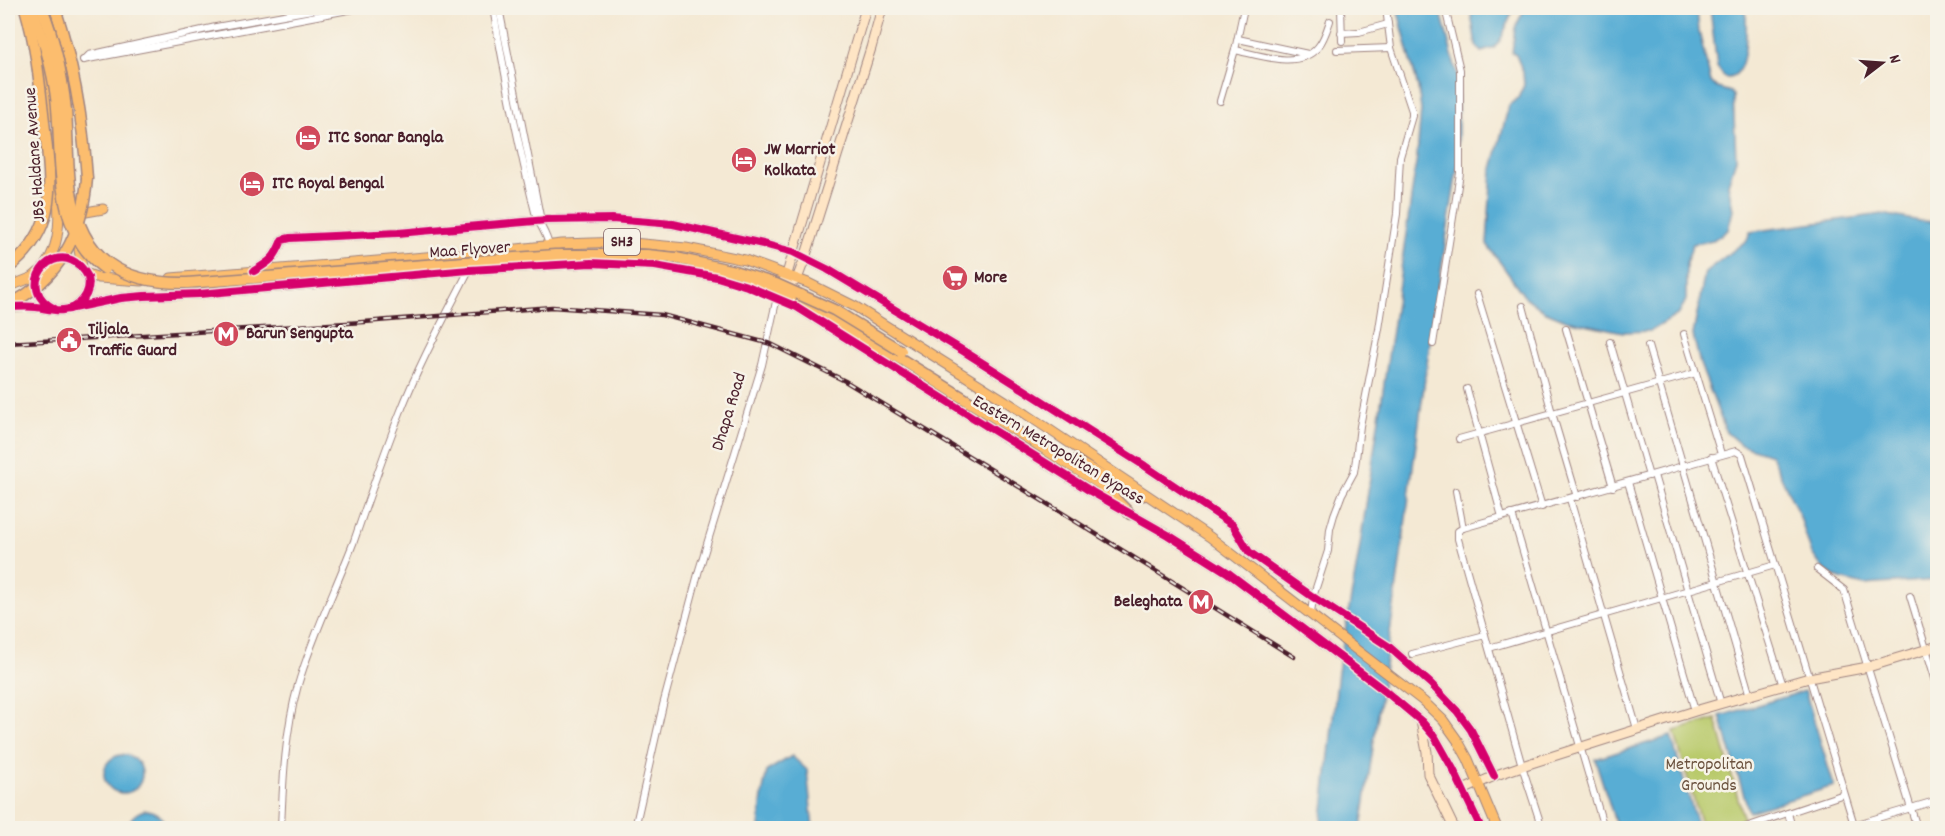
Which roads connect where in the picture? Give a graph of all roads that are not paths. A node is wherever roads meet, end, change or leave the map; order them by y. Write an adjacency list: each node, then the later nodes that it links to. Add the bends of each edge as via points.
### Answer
1 (25, 8): 32 (highway, bridge, via 39,72 49,195 38,235); 33 (main road, JBS Haldane Avenue, via 47,74 55,144 58,227 51,258)
2 (32, 8): 51 (highway, Maa Flyover, bridge, via 53,80 68,216 91,258 134,284 171,291 480,265 592,260 674,263 735,277 791,297)
3 (42, 8): 51 (highway, Maa Flyover, bridge, via 61,74 69,175 78,219 100,256 134,278 187,283 555,255 647,255 734,271 776,284 834,310)
4 (46, 8): 27 (main road, JBS Haldane Avenue, via 65,67)
5 (55, 8): 42 (highway, bridge, via 77,98 86,196 81,221 58,264 41,284)
6 (323, 8): 7 (street, via 216,27 89,55 83,60)
7 (359, 8)
8 (493, 8): 28 (street, via 515,123)
9 (499, 8): 28 (street)
10 (866, 8): 30 (street, Dhapa Road)
11 (882, 8): 31 (street)
12 (1244, 8): 19 (street)
13 (1341, 8): 18 (street)
14 (1386, 8): 17 (street)
15 (1445, 8): 49 (street, via 1460,70 1460,173)
16 (1330, 21): 24 (street, via 1318,48)
17 (1388, 24): 18 (street); 21 (street)
18 (1341, 33): 20 (street)
19 (1238, 39): 22 (street); 24 (street)
20 (1342, 41)
21 (1391, 48): 23 (street); 81 (street, via 1412,116 1400,157 1397,214 1354,472 1334,515 1328,551)
22 (1235, 50): 24 (street, via 1279,59); 25 (street)
23 (1337, 50)
24 (1308, 54)
25 (1220, 101)
26 (103, 209): 27 (main road)
27 (75, 214): 34 (main road, JBS Haldane Avenue)
28 (540, 221): 29 (street); 30 (street, via 612,219 673,224); 36 (street, via 290,237 282,240 270,262)
29 (549, 246): 36 (main road, Eastern Metropolitan Bypass / SH3); 37 (main road, Eastern Metropolitan Bypass / SH3, via 605,242 686,248 745,260)
30 (793, 252): 31 (street); 37 (street, Dhapa Road)
31 (805, 258): 38 (street); 81 (street, via 965,352 1233,525 1249,552)
32 (8, 268)
33 (42, 268): 34 (main road, SH3, via 52,260 68,259); 39 (main road, SH3, via 33,277); 45 (main road, via 36,280 37,290 46,305)
34 (84, 270): 36 (main road, Eastern Metropolitan Bypass / SH3, via 99,278 140,281); 44 (main road, via 86,295)
35 (469, 270): 41 (main road, SH3, via 591,263 655,266 717,277); 44 (main road, SH3, via 121,298); 110 (street, via 399,414 302,672 284,764)
36 (254, 271)
37 (787, 274): 38 (main road, Eastern Metropolitan Bypass / SH3); 41 (street, Dhapa Road)
38 (797, 279): 41 (street); 68 (main road, Eastern Metropolitan Bypass / SH3, via 856,307 1103,464)
39 (8, 287)
40 (1477, 294): 58 (street)
41 (777, 297): 71 (main road, Eastern Metropolitan Bypass / SH3); 111 (street, Dhapa Road, via 762,364 699,570)
42 (8, 306): 45 (main road, SH3)
43 (1523, 306): 57 (street)
44 (73, 308): 45 (main road, SH3)
45 (55, 309)
46 (1566, 329): 56 (street)
47 (1684, 334): 52 (street)
48 (1610, 342): 55 (street)
49 (1433, 344)
50 (1648, 346): 53 (street)
51 (902, 356): 68 (highway, Maa Flyover, via 1086,468); 71 (highway, Maa Flyover, via 1100,484)
52 (1696, 373): 53 (street); 61 (street)
53 (1660, 383): 55 (street); 63 (street)
54 (1467, 390): 59 (street)
55 (1625, 393): 56 (street); 64 (street)
56 (1588, 403): 57 (street); 66 (street)
57 (1552, 413): 58 (street); 69 (street)
58 (1517, 423): 59 (street); 70 (street)
59 (1480, 433): 60 (street); 73 (street)
60 (1459, 439)
61 (1721, 454): 62 (street); 75 (street, via 1736,451 1742,455)
62 (1711, 457): 63 (street); 77 (street)
63 (1684, 465): 64 (street); 78 (street)
64 (1652, 475): 65 (street); 79 (street)
65 (1628, 482): 66 (street); 82 (street)
66 (1613, 487): 69 (street)
67 (1456, 491): 74 (street)
68 (1144, 495): 83 (main road, Eastern Metropolitan Bypass / SH3, via 1229,551)
69 (1573, 498): 70 (street); 84 (street)
70 (1542, 507): 72 (street)
71 (1130, 513): 98 (main road, Eastern Metropolitan Bypass / SH3, via 1227,572)
72 (1512, 514): 73 (street); 85 (street)
73 (1502, 518): 74 (street)
74 (1463, 528): 86 (street, via 1458,531 1458,539)
75 (1775, 566): 77 (street); 92 (street)
76 (1817, 569): 91 (street, via 1844,590)
77 (1748, 574): 78 (street); 93 (street)
78 (1717, 583): 79 (street); 95 (street)
79 (1689, 591): 82 (street); 96 (street)
80 (1910, 596): 89 (street)
81 (1313, 597): 83 (street); 102 (street, via 1388,646 1431,684 1471,730)
82 (1662, 599): 84 (street); 97 (street)
83 (1311, 614): 103 (main road, Eastern Metropolitan Bypass / SH3, via 1436,713 1454,734)
84 (1604, 615): 85 (street); 99 (street)
85 (1546, 631): 88 (street); 100 (street)
86 (1485, 635): 88 (street); 90 (street)
87 (1938, 646): 89 (street)
88 (1489, 648): 101 (street)
89 (1926, 650): 91 (street); 94 (street)
90 (1412, 654)
91 (1868, 667): 92 (street); 107 (street)
92 (1809, 678): 93 (street); 105 (street)
93 (1783, 686): 95 (street)
94 (1938, 688)
95 (1750, 696): 96 (street)
96 (1721, 704): 97 (street)
97 (1695, 711): 99 (street)
98 (1421, 721): 104 (main road, SH3, via 1435,737); 112 (street, via 1428,774)
99 (1637, 729): 100 (street)
100 (1580, 749): 101 (street); 116 (street)
101 (1522, 766): 102 (street); 115 (street)
102 (1494, 776): 103 (street)
103 (1479, 784): 104 (street); 114 (main road, Eastern Metropolitan Bypass / SH3)
104 (1463, 790): 113 (main road, SH3)
105 (1844, 794): 108 (street); 109 (street)
106 (1938, 800): 107 (street)
107 (1911, 808): 109 (street); 119 (street)
108 (1788, 813): 117 (street); 118 (street)
109 (1854, 827)
110 (281, 828)
111 (635, 828)
112 (1454, 828)
113 (1481, 828)
114 (1497, 828)
115 (1542, 828)
116 (1604, 828)
117 (1743, 828)
118 (1792, 828)
119 (1917, 828)

